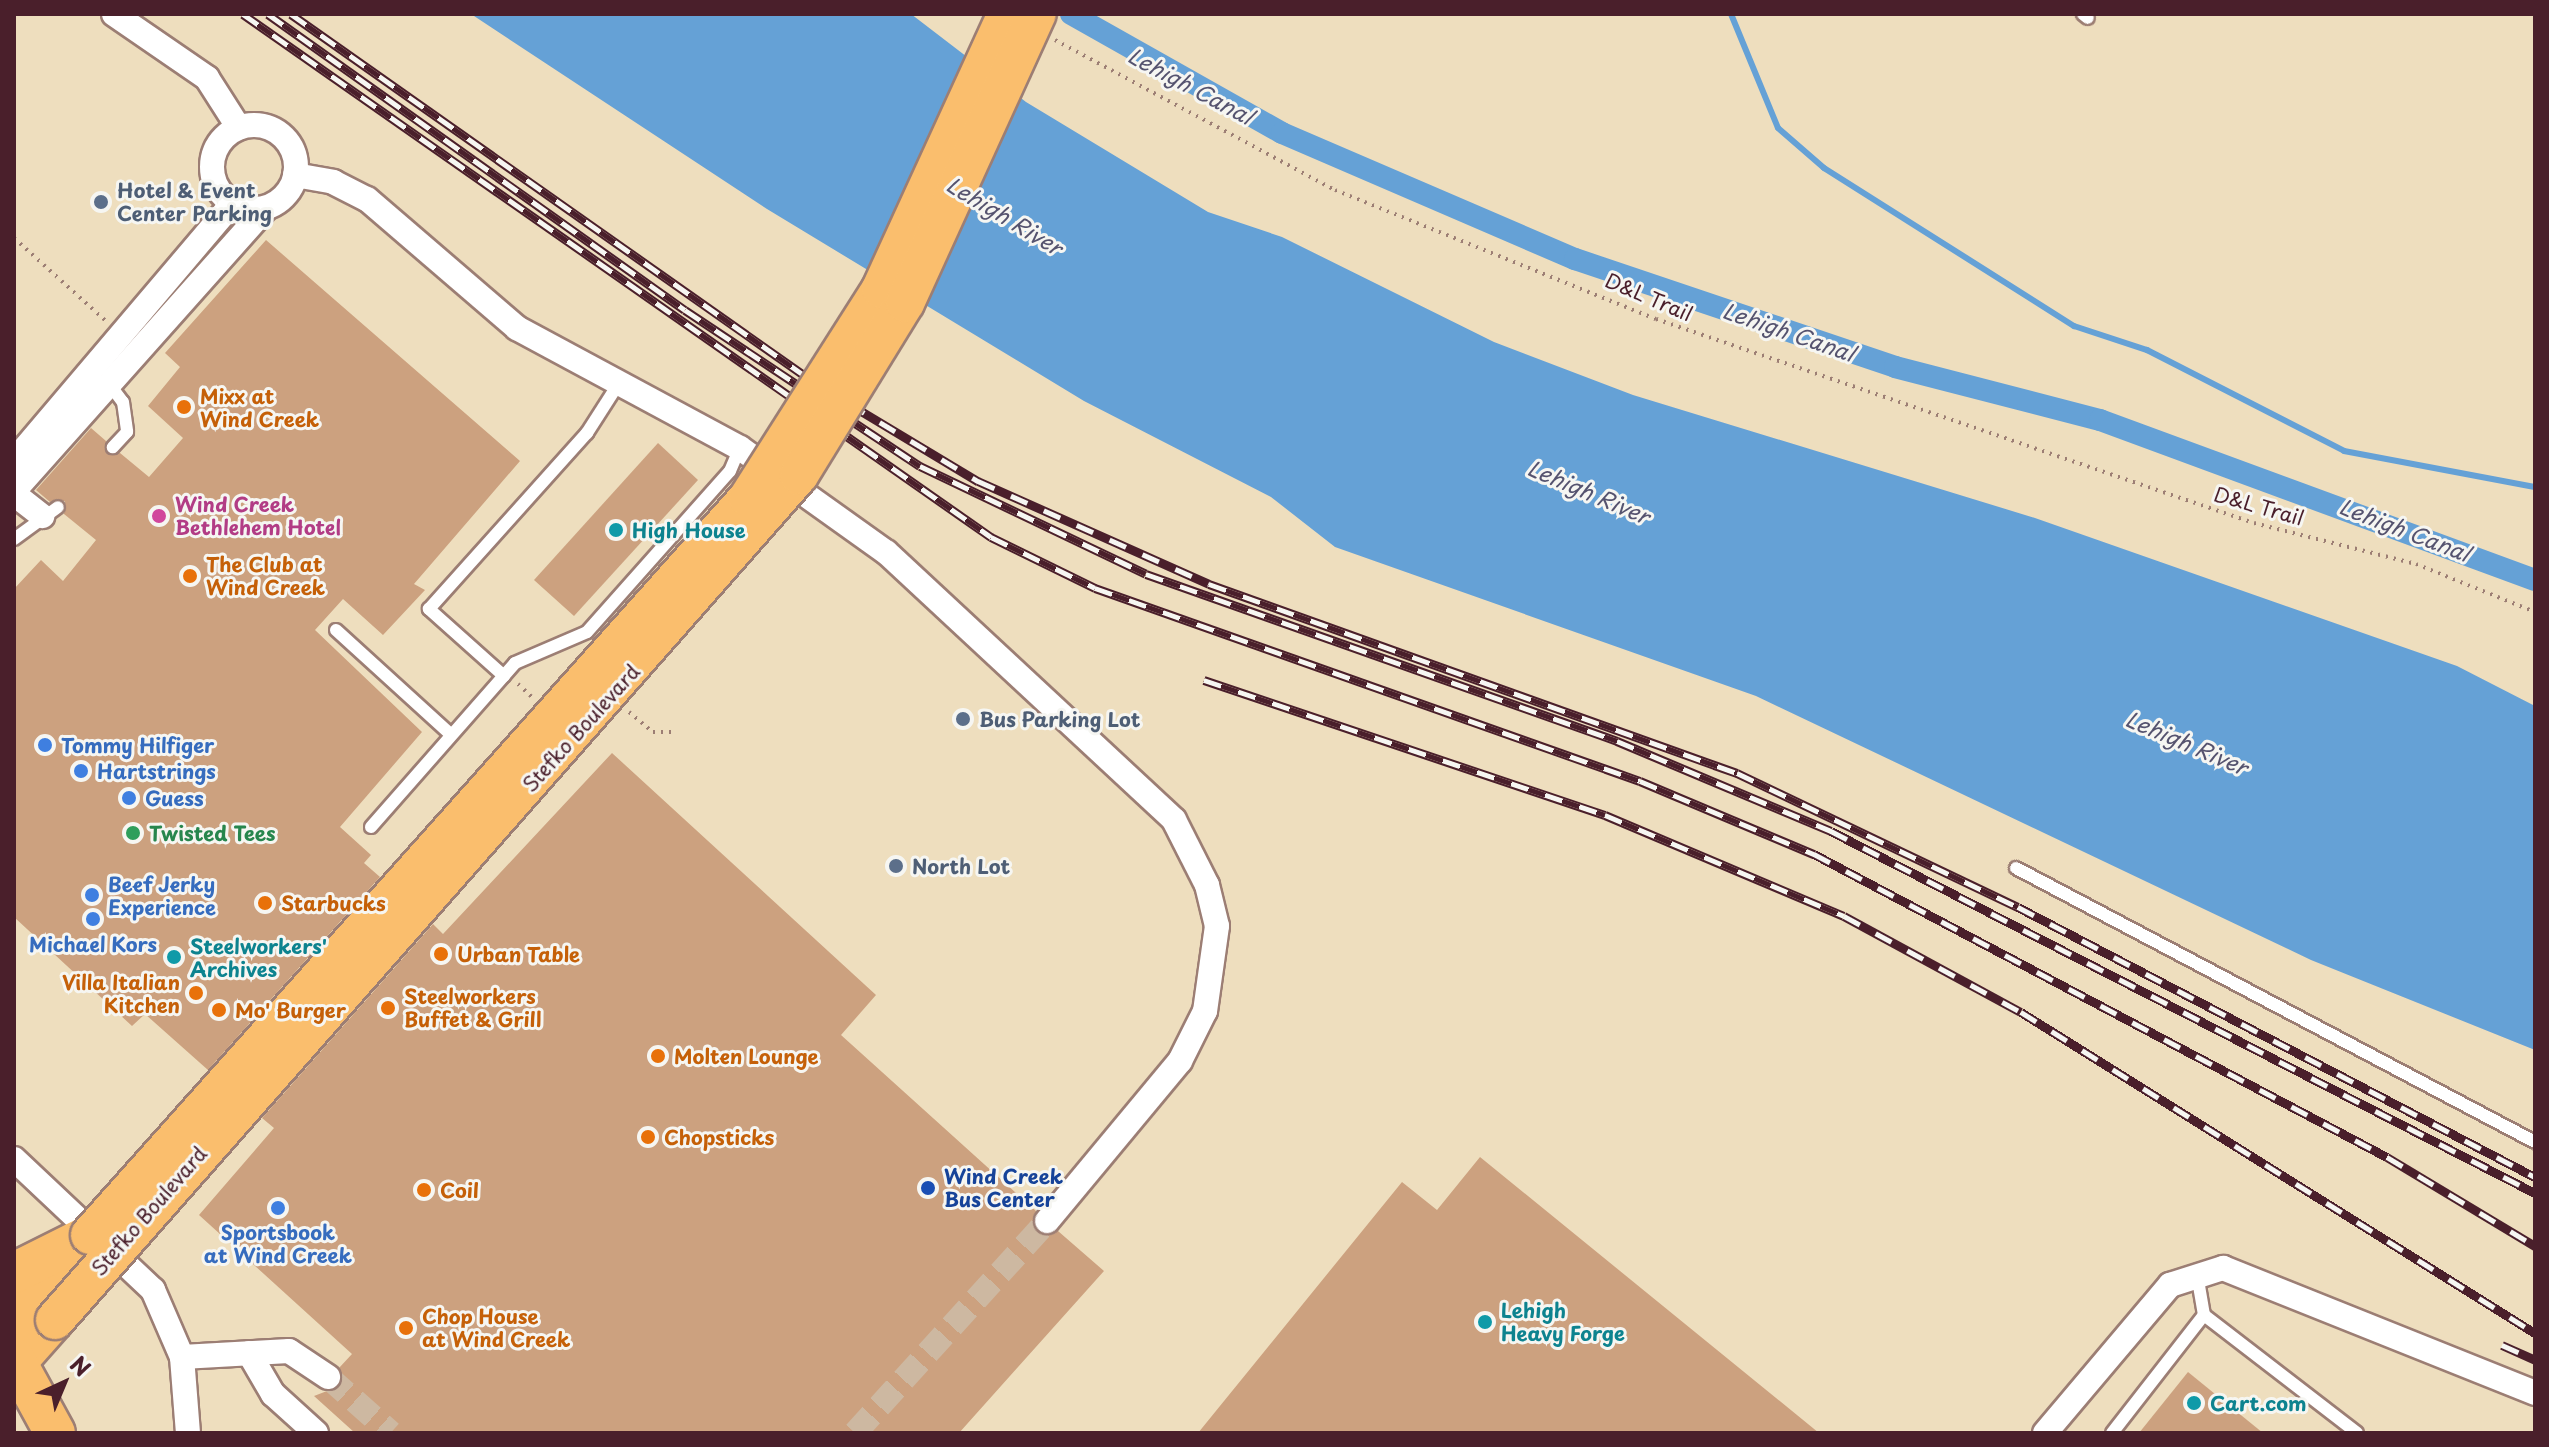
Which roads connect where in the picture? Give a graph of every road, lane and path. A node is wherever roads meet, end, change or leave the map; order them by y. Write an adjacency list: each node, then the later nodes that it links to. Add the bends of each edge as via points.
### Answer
1 (114, 14): 4 (street, via 207,78)
2 (1007, 14): 29 (main road, Stefko Boulevard, bridge, via 881,289 748,498)
3 (1043, 25): 18 (path, D&L Trail, via 1335,190 1671,325 2254,523 2416,564); 31 (main road, Stefko Boulevard, bridge, via 905,303 799,475)
4 (239, 128): 5 (street, via 277,131 294,153); 6 (street, via 225,137 212,161 217,189)
5 (295, 175): 7 (street, via 288,192); 11 (street, via 367,199 517,328)
6 (233, 203): 7 (street); 10 (street)
7 (266, 208): 10 (street)
8 (14, 238): 9 (path)
9 (114, 327)
10 (101, 376): 12 (lane, via 123,402 127,432); 14 (street); 15 (street)
11 (619, 383): 13 (street); 20 (lane, via 587,433 429,609)
12 (113, 447)
13 (740, 448): 20 (lane, via 730,471 587,632 515,663); 28 (street, via 959,612 1159,802 1207,885 1216,951 1191,1044)
14 (14, 461)
15 (14, 493): 16 (street)
16 (50, 512): 17 (lane)
17 (14, 539)
18 (2535, 612)
19 (336, 630): 23 (lane)
20 (504, 676): 23 (lane)
21 (622, 710): 22 (path, via 653,732)
22 (671, 732)
23 (449, 733): 24 (lane)
24 (371, 827)
25 (2016, 868): 26 (lane)
26 (2535, 1142)
27 (14, 1159): 34 (street, via 140,1273)
28 (1047, 1221)
29 (90, 1235): 31 (highway)
30 (2197, 1271): 32 (lane); 37 (street, via 2223,1268); 41 (street, via 2170,1285)
31 (29, 1303): 35 (main road, Stefko Boulevard)
32 (2204, 1315): 42 (lane); 43 (lane)
33 (249, 1353): 34 (street); 36 (street, via 289,1351); 40 (street, via 273,1394)
34 (182, 1357): 39 (street)
35 (15, 1363): 38 (highway)
36 (328, 1377)
37 (2535, 1393)
38 (55, 1433)
39 (188, 1433)
40 (316, 1433)
41 (2045, 1433)
42 (2112, 1433)
43 (2357, 1433)

